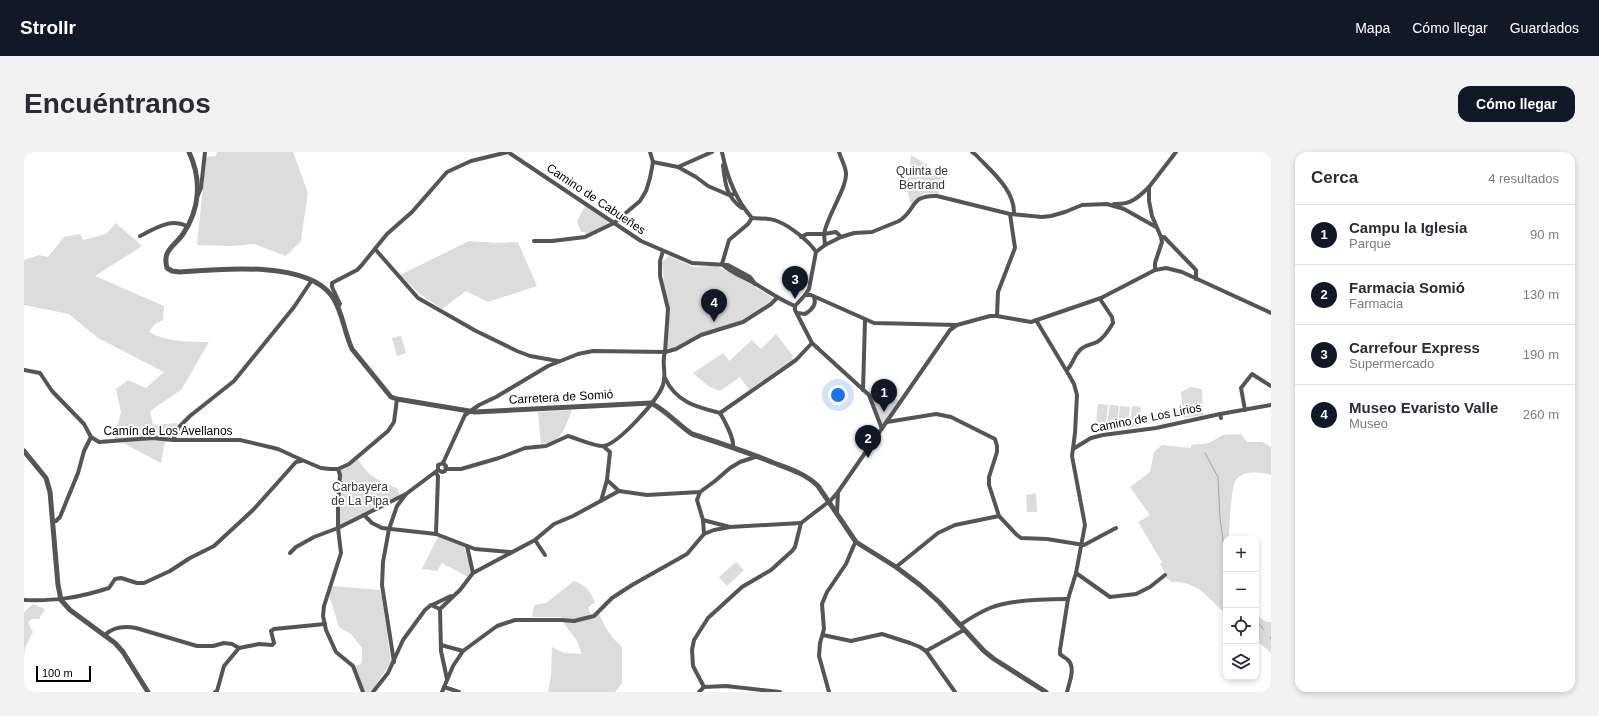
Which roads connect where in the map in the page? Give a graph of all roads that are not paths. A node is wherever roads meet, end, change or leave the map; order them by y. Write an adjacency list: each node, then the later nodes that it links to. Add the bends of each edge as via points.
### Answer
1 (189, 152): 14 (street, via 196,172)
2 (205, 152): 14 (street)
3 (508, 152): 23 (street, Camino de Cabueñes); 33 (street, via 470,161 447,172)
4 (650, 152): 11 (street)
5 (712, 152): 12 (street)
6 (722, 152): 10 (street)
7 (839, 152): 26 (street, via 846,180 826,223)
8 (972, 152): 21 (street, via 1004,184 1014,206)
9 (1176, 152): 13 (street)
10 (724, 161): 15 (street); 16 (street)
11 (653, 162): 12 (street); 23 (street, via 646,191 640,201)
12 (678, 167): 16 (street, via 708,186)
13 (1149, 187): 18 (street, via 1136,200); 25 (street, via 1152,216)
14 (198, 194): 24 (street, via 196,207)
15 (735, 194): 16 (street); 19 (street)
16 (729, 195): 19 (street)
17 (1107, 204): 18 (street); 20 (street); 21 (street, via 1082,205 1051,216)
18 (1126, 204): 20 (street)
19 (745, 209): 22 (street)
20 (1124, 209): 25 (street)
21 (1012, 214): 29 (street, via 937,196 924,196 899,221 872,232); 52 (street, via 1015,248 998,292)
22 (752, 218): 28 (street, via 777,220); 36 (street, via 730,240)
23 (614, 223): 31 (street, via 585,238); 34 (street, Camino de Cabueñes, via 641,241)
24 (187, 226): 27 (street, via 175,222); 39 (street, via 166,254 167,268 172,271 248,268)
25 (1156, 227): 30 (street)
26 (824, 234): 28 (street, via 807,234); 29 (street, via 836,232); 32 (street)
27 (140, 236)
28 (801, 237): 35 (street)
29 (841, 237): 32 (street)
30 (1161, 237): 37 (street); 38 (street, via 1196,270)
31 (534, 240)
32 (825, 245): 35 (street)
33 (375, 249): 48 (street, via 357,270 332,283 340,304); 61 (street, via 424,302 517,351)
34 (663, 251): 36 (street, Camino de Cabueñes, via 692,263); 60 (street, via 660,276 668,309)
35 (816, 252): 40 (street)
36 (722, 264): 43 (street, Camino de Cabueñes, via 742,271 755,284)
37 (1155, 270): 38 (street, via 1170,268); 44 (street)
38 (1196, 279): 50 (street)
39 (312, 280): 48 (street, via 331,295); 78 (street, via 294,307 234,381 190,416)
40 (809, 289): 41 (street); 42 (street)
41 (805, 296): 42 (street); 46 (street)
42 (813, 296): 45 (street); 47 (street)
43 (777, 298): 46 (street, Camino de Cabueñes); 60 (street, via 743,322 702,335)
44 (1100, 299): 54 (street); 63 (street, via 1113,323 1097,342 1078,351 1073,358 1073,365)
45 (821, 300): 47 (street); 53 (street)
46 (795, 306): 49 (street)
47 (814, 306): 51 (street)
48 (338, 307): 69 (street, via 352,350 391,397)
49 (798, 313): 51 (street); 55 (street)
50 (1271, 313)
51 (805, 314): 55 (street)
52 (997, 316): 54 (street, via 1027,322); 57 (street)
53 (865, 320): 56 (street, via 874,324); 67 (street)
54 (1036, 320): 63 (street)
55 (803, 325): 59 (street)
56 (944, 325): 57 (street); 58 (street)
57 (958, 325): 58 (street)
58 (948, 333): 75 (street)
59 (812, 343): 67 (street); 74 (street, via 796,360)
60 (665, 352): 61 (street, via 593,351); 64 (street)
61 (559, 361): 73 (street)
62 (24, 370): 77 (street, Camín de Los Avellanos, via 40,373 52,391 84,424)
63 (1067, 370): 82 (street, via 1077,395)
64 (664, 378): 66 (street); 68 (street)
65 (1271, 386): 72 (street, via 1252,374 1241,388)
66 (670, 388): 68 (street); 74 (street, via 691,405)
67 (863, 390): 76 (street, via 870,398)
68 (659, 392): 70 (street)
69 (397, 399): 73 (street, Carretera de Somió); 88 (street, via 392,427 354,461)
70 (652, 403): 73 (street, Carretera de Somió); 79 (street, via 621,437); 81 (street, via 692,434)
71 (1271, 405): 72 (street, Camino de Los Lirios)
72 (1245, 410): 82 (street, Camino de Los Lirios, via 1156,428 1103,435 1091,438)
73 (469, 412): 87 (street, via 462,419)
74 (720, 413): 81 (street)
75 (887, 422): 76 (street); 102 (street, via 936,414 950,417 994,439 997,452 989,485)
76 (882, 429): 94 (street)
77 (90, 437): 78 (street, Camín de Los Avellanos, via 99,442 153,438); 104 (street, via 60,517)
78 (173, 440): 86 (street, Camín de Los Avellanos, via 240,440 278,448)
79 (611, 443): 80 (street); 84 (street)
80 (603, 446): 84 (street); 89 (street, via 568,436 546,446 525,448 461,469)
81 (733, 447): 85 (street)
82 (1074, 449): 114 (street, via 1073,467 1085,525)
83 (24, 451): 104 (street, via 46,478 50,492)
84 (610, 452): 91 (street)
85 (758, 456): 93 (street, via 730,468); 97 (street, via 811,479)
86 (302, 460): 88 (street, Camín de Los Avellanos, via 321,468); 126 (street, via 296,462 254,510 214,546 144,583 115,579 109,588)
87 (443, 463): 89 (street); 90 (street, via 438,465)
88 (338, 469): 107 (street)
89 (446, 469): 90 (street)
90 (437, 472): 95 (street); 110 (street)
91 (607, 480): 92 (street); 96 (street)
92 (619, 491): 93 (street, via 656,495); 96 (street)
93 (700, 492): 103 (street, via 697,500)
94 (838, 492): 97 (street); 101 (street)
95 (406, 494): 98 (street); 99 (street)
96 (601, 501): 112 (street, via 554,524)
97 (829, 502): 101 (street); 105 (street)
98 (387, 503): 99 (street); 100 (street)
99 (396, 508): 109 (street)
100 (364, 515): 107 (street); 109 (street, via 376,526)
101 (837, 515): 113 (street)
102 (999, 516): 114 (street, via 1021,538 1047,538); 119 (street, via 955,525 938,533)
103 (703, 520): 106 (street); 111 (street)
104 (52, 521): 126 (street)
105 (801, 523): 106 (street); 141 (street, via 792,550 771,570 742,588 708,618 694,640 693,666)
106 (730, 527): 111 (street)
107 (338, 528): 117 (street, via 314,537); 129 (street, via 341,553 324,606)
108 (1116, 528): 114 (street, via 1087,544)
109 (389, 529): 110 (street); 138 (street, via 382,585)
110 (436, 534): 115 (street)
111 (704, 534): 136 (street, via 687,554 612,598 594,616 574,622 515,620 497,626)
112 (536, 540): 116 (street); 118 (street)
113 (856, 542): 119 (street); 133 (street, via 822,604)
114 (1082, 544): 121 (street)
115 (467, 546): 116 (street); 120 (street)
116 (512, 552): 120 (street)
117 (290, 553)
118 (545, 555)
119 (896, 567): 130 (street, via 939,602)
120 (473, 573): 123 (street)
121 (1076, 573): 122 (street, via 1110,597 1136,594); 124 (street)
122 (1165, 575)
123 (455, 594): 127 (street); 128 (street)
124 (1068, 599): 130 (street, via 1004,604 990,608); 153 (street, via 1060,650 1060,654 1071,666 1072,674)
125 (24, 600): 126 (street)
126 (61, 600): 132 (street, via 70,610)
127 (431, 605): 128 (street); 138 (street, via 403,640)
128 (440, 609): 134 (street)
129 (325, 624): 135 (street, via 274,629 271,631 274,643 272,645 259,644); 144 (street, via 336,652 353,666)
130 (960, 625): 131 (street)
131 (964, 630): 137 (street); 152 (street, via 994,659)
132 (105, 635): 135 (street, via 118,627 127,627 197,646 224,643); 142 (street, via 123,652)
133 (823, 635): 137 (street, via 851,641 882,634); 150 (street, via 819,656)
134 (441, 645): 136 (street); 139 (street)
135 (238, 648): 143 (street, via 224,666)
136 (463, 651): 139 (street, via 452,666)
137 (926, 651): 151 (street)
138 (394, 662): 145 (street)
139 (447, 679): 140 (street)
140 (444, 687): 146 (street); 147 (street)
141 (704, 687): 148 (street); 149 (street, via 726,686)
142 (148, 692)
143 (215, 692)
144 (363, 692)
145 (373, 692)
146 (442, 692)
147 (459, 692)
148 (699, 692)
149 (780, 692)
150 (829, 692)
151 (955, 692)
152 (1046, 692)
153 (1067, 692)

